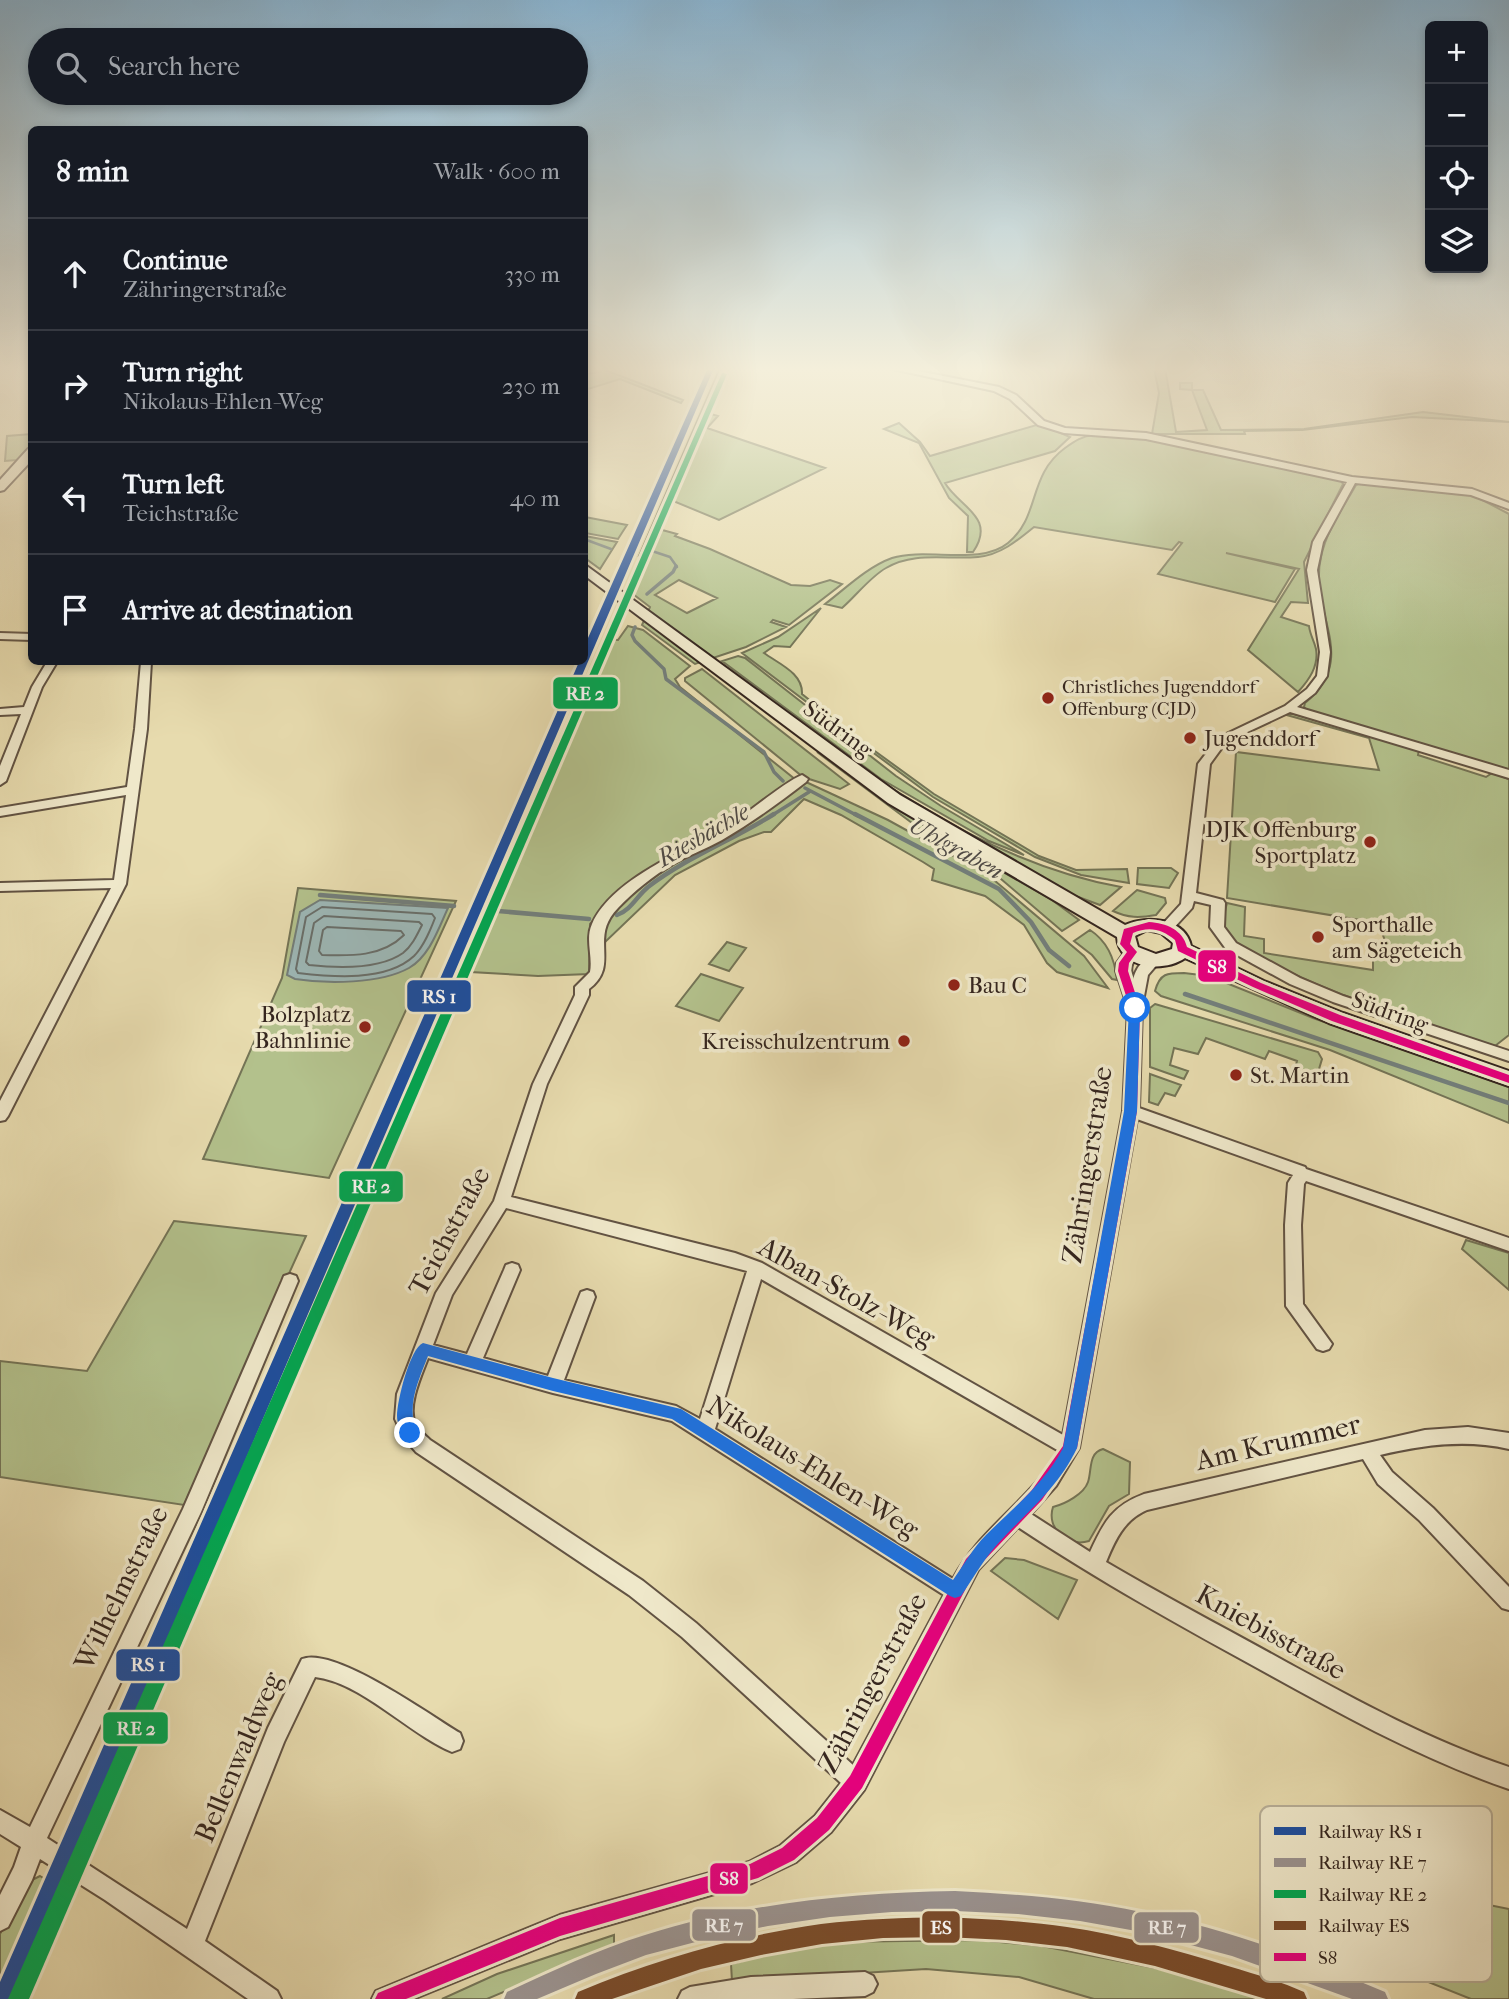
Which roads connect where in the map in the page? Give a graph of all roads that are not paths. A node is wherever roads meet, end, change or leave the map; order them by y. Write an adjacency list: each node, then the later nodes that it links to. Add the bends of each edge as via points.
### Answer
1 (24, 461): 4 (street)
2 (1264, 461): 3 (street)
3 (1352, 480): 5 (street, via 1472,492); 11 (street, via 1318,542 1312,570 1325,652 1322,677)
4 (0, 487)
5 (1509, 506)
6 (588, 571): 23 (street, Südring, via 894,799)
7 (0, 636): 8 (street)
8 (28, 636)
9 (50, 665): 12 (street)
10 (146, 665): 17 (street)
11 (1289, 708): 14 (street); 21 (street, via 1222,740 1204,764)
12 (27, 710): 13 (street); 16 (street)
13 (0, 712)
14 (1509, 774)
15 (802, 779): 32 (street, Teichstraße, via 724,833 668,861 604,915 594,935 599,969 582,987 540,1084)
16 (0, 781)
17 (133, 790): 18 (street); 19 (street)
18 (0, 812)
19 (120, 884): 20 (street); 30 (street)
20 (0, 887)
21 (1189, 895): 22 (street, via 1187,905); 27 (street, via 1218,903 1217,927 1231,946 1295,981)
22 (1166, 928): 23 (street, via 1147,924); 24 (street, via 1180,939)
23 (1130, 938): 25 (street, Südring); 26 (street, Zähringerstraße, via 1123,971)
24 (1179, 953): 25 (street); 28 (street, Südring, via 1211,971)
25 (1153, 961): 26 (street, Zähringerstraße, via 1138,978)
26 (1135, 1008): 29 (street, Zähringerstraße)
27 (1509, 1056)
28 (1509, 1079)
29 (1130, 1111): 31 (street); 44 (street, Zähringerstraße)
30 (0, 1116)
31 (1302, 1174): 33 (street); 38 (street, via 1296,1183 1293,1225 1295,1306)
32 (502, 1201): 34 (street, Alban-Stolz-Weg); 39 (street, Teichstraße, via 444,1293)
33 (1509, 1245)
34 (755, 1268): 42 (street); 44 (street, Alban-Stolz-Weg)
35 (512, 1270): 40 (street)
36 (290, 1280): 54 (street, Wilhelmstraße)
37 (587, 1297): 41 (street)
38 (1323, 1344)
39 (423, 1349): 40 (street, Nikolaus-Ehlen-Weg); 52 (street, Teichstraße, via 406,1394 404,1419 410,1433 636,1588 709,1647)
40 (472, 1363): 41 (street, Nikolaus-Ehlen-Weg)
41 (553, 1385): 42 (street, Nikolaus-Ehlen-Weg, via 676,1414)
42 (705, 1431): 48 (street, Nikolaus-Ehlen-Weg)
43 (1509, 1441): 45 (street, Am Krummer, via 1467,1435 1410,1439)
44 (1070, 1448): 46 (street, Zähringerstraße, via 1060,1469)
45 (1367, 1450): 47 (street, Am Krummer, via 1143,1500 1113,1524); 49 (street, via 1380,1472)
46 (1017, 1516): 47 (street, Kniebisstraße); 48 (street, Zähringerstraße, via 989,1543)
47 (1094, 1566): 51 (street, Kniebisstraße, via 1362,1713)
48 (955, 1591): 52 (street, Zähringerstraße)
49 (1509, 1601)
50 (452, 1741): 56 (street, Bellenwaldweg, via 339,1672 309,1666 276,1735)
51 (1509, 1778)
52 (856, 1782): 59 (street, Zähringerstraße, via 823,1824 788,1854 752,1872 560,1927)
53 (0, 1821): 54 (street)
54 (44, 1849): 55 (street, Wilhelmstraße, via 24,1872); 56 (street)
55 (0, 1919)
56 (192, 1945): 58 (street)
57 (865, 1984): 60 (street, via 751,1989)
58 (265, 1996)
59 (384, 1999)
60 (690, 1999)

